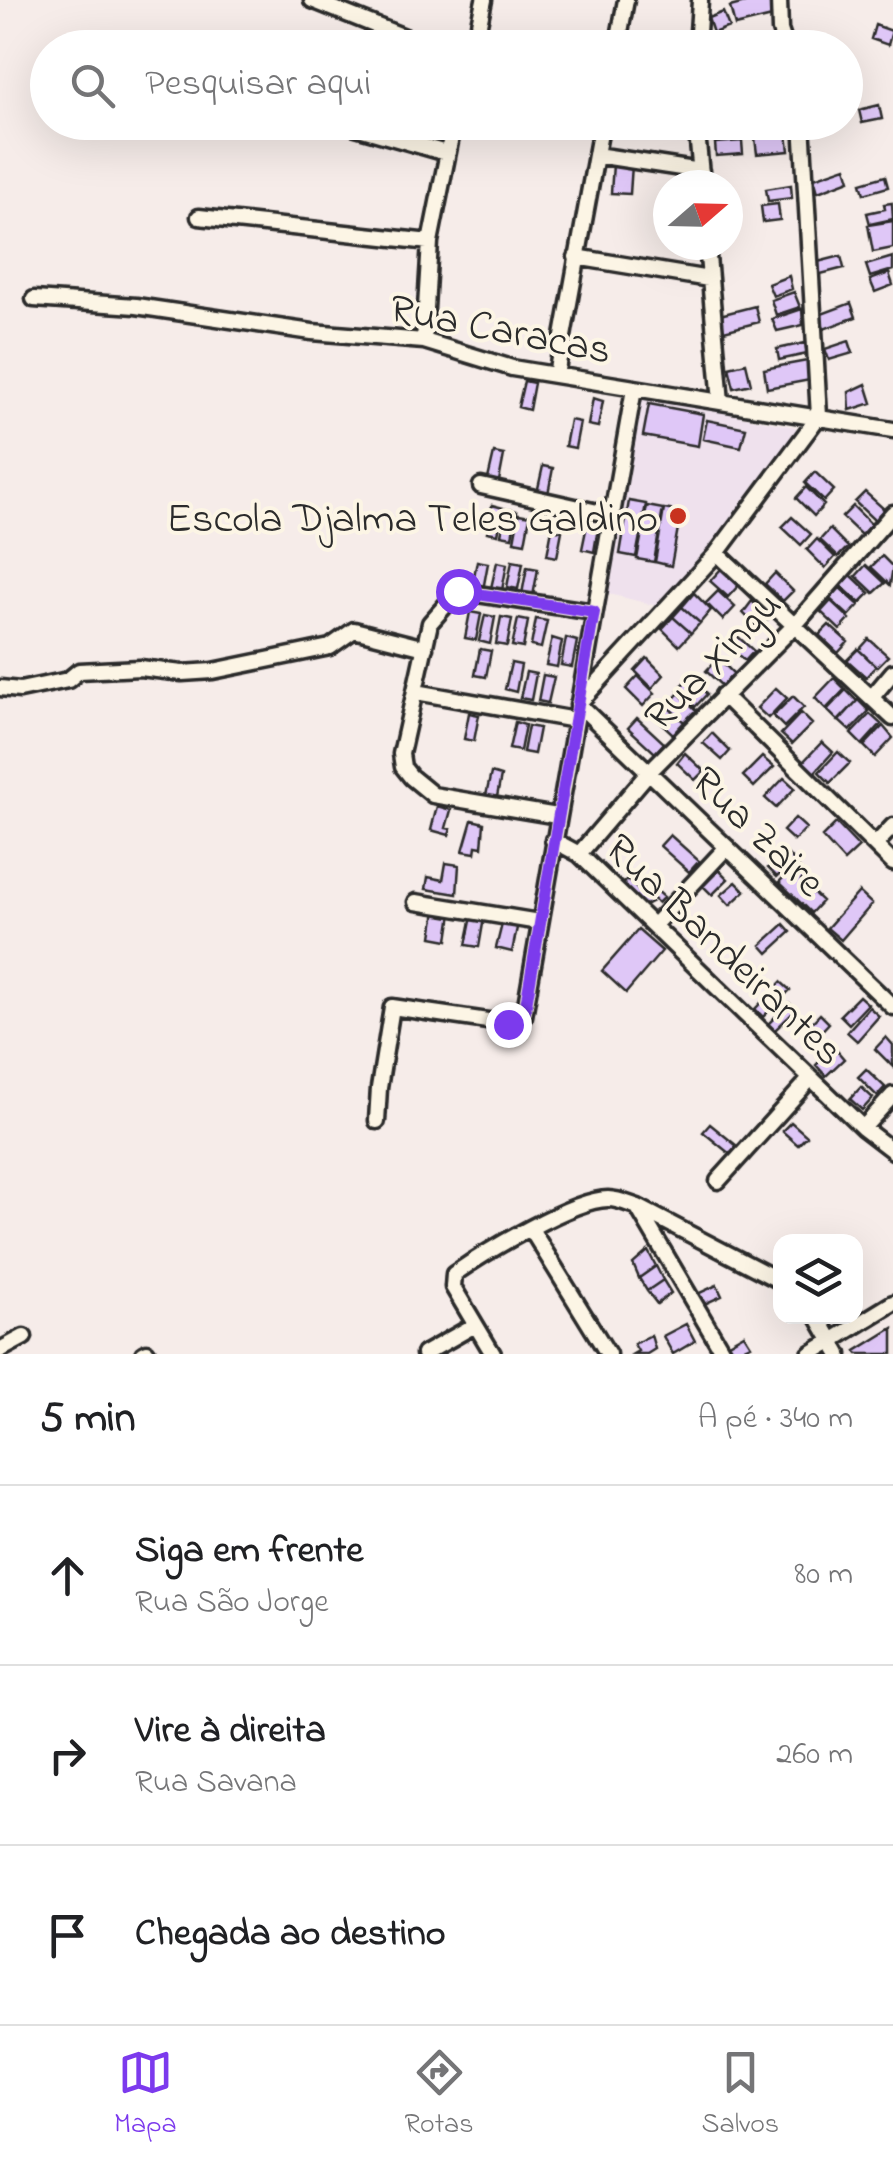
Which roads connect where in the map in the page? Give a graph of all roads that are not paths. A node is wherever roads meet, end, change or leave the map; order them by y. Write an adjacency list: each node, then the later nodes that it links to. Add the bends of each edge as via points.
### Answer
1 (312, 0): 6 (street)
2 (484, 0): 7 (street)
3 (626, 0): 8 (street)
4 (779, 0): 10 (street)
5 (700, 1): 9 (street)
6 (387, 30)
7 (478, 30)
8 (620, 30)
9 (698, 30)
10 (780, 30)
11 (401, 140): 16 (street)
12 (449, 140): 16 (street)
13 (599, 140): 17 (street)
14 (698, 140): 19 (street)
15 (803, 140): 30 (street)
16 (446, 153): 21 (street)
17 (596, 155): 18 (street); 22 (street)
18 (664, 170)
19 (700, 170)
20 (199, 217): 21 (street)
21 (430, 242): 26 (street)
22 (576, 257): 24 (street); 27 (street)
23 (707, 260): 24 (street)
24 (709, 279): 29 (street)
25 (34, 298): 26 (street, Rua Caracas)
26 (424, 340): 27 (street, Rua Caracas)
27 (556, 375): 28 (street, Rua Caracas)
28 (634, 389): 29 (street, Rua Caracas); 34 (street)
29 (721, 402): 30 (street, Rua Caracas)
30 (819, 416): 31 (street, Rua Caracas); 35 (street)
31 (893, 430)
32 (481, 486): 34 (street)
33 (893, 513): 37 (street, Rua Xingu)
34 (612, 515): 36 (street)
35 (716, 553): 37 (street); 44 (street)
36 (594, 612): 38 (street, via 458,591 430,623); 44 (street)
37 (794, 626): 42 (street, Rua Xingu); 43 (street)
38 (425, 648): 40 (street, via 354,630 330,646 213,672 78,671 68,680); 41 (street)
39 (893, 672): 43 (street)
40 (0, 688)
41 (416, 692): 46 (street); 48 (street, Rua Bandeirantes, via 402,762 410,777 440,797)
42 (723, 695): 47 (street, Rua Xingu); 52 (street)
43 (872, 698): 45 (street)
44 (578, 704): 46 (street); 47 (street, Rua Zaire)
45 (893, 718)
46 (575, 720): 48 (street)
47 (649, 772): 51 (street, Rua Zaire); 53 (street, Rua Xingu)
48 (557, 816): 50 (street)
49 (893, 826): 52 (street)
50 (553, 840): 53 (street, Rua Bandeirantes); 56 (street)
51 (726, 846): 57 (street); 58 (street, Rua Zaire)
52 (875, 846): 54 (street)
53 (579, 854): 57 (street, Rua Bandeirantes)
54 (893, 863)
55 (416, 902): 56 (street)
56 (540, 922): 61 (street, via 524,1016 508,1024 392,1007)
57 (655, 924): 59 (street, Rua Bandeirantes)
58 (893, 1007)
59 (811, 1078): 62 (street, Rua Bandeirantes); 64 (street)
60 (893, 1096): 62 (street)
61 (378, 1121)
62 (863, 1128): 63 (street, Rua Bandeirantes)
63 (893, 1151)
64 (718, 1181)
65 (638, 1208): 66 (street, via 596,1200); 67 (street); 77 (street)
66 (531, 1229): 69 (street, via 451,1278); 76 (street)
67 (773, 1277)
68 (893, 1303): 72 (street)
69 (476, 1324): 74 (street); 75 (street)
70 (822, 1324): 72 (street)
71 (24, 1337): 73 (street)
72 (836, 1347): 78 (street)
73 (0, 1350)
74 (424, 1354)
75 (493, 1354)
76 (608, 1354)
77 (724, 1354)
78 (810, 1354)

